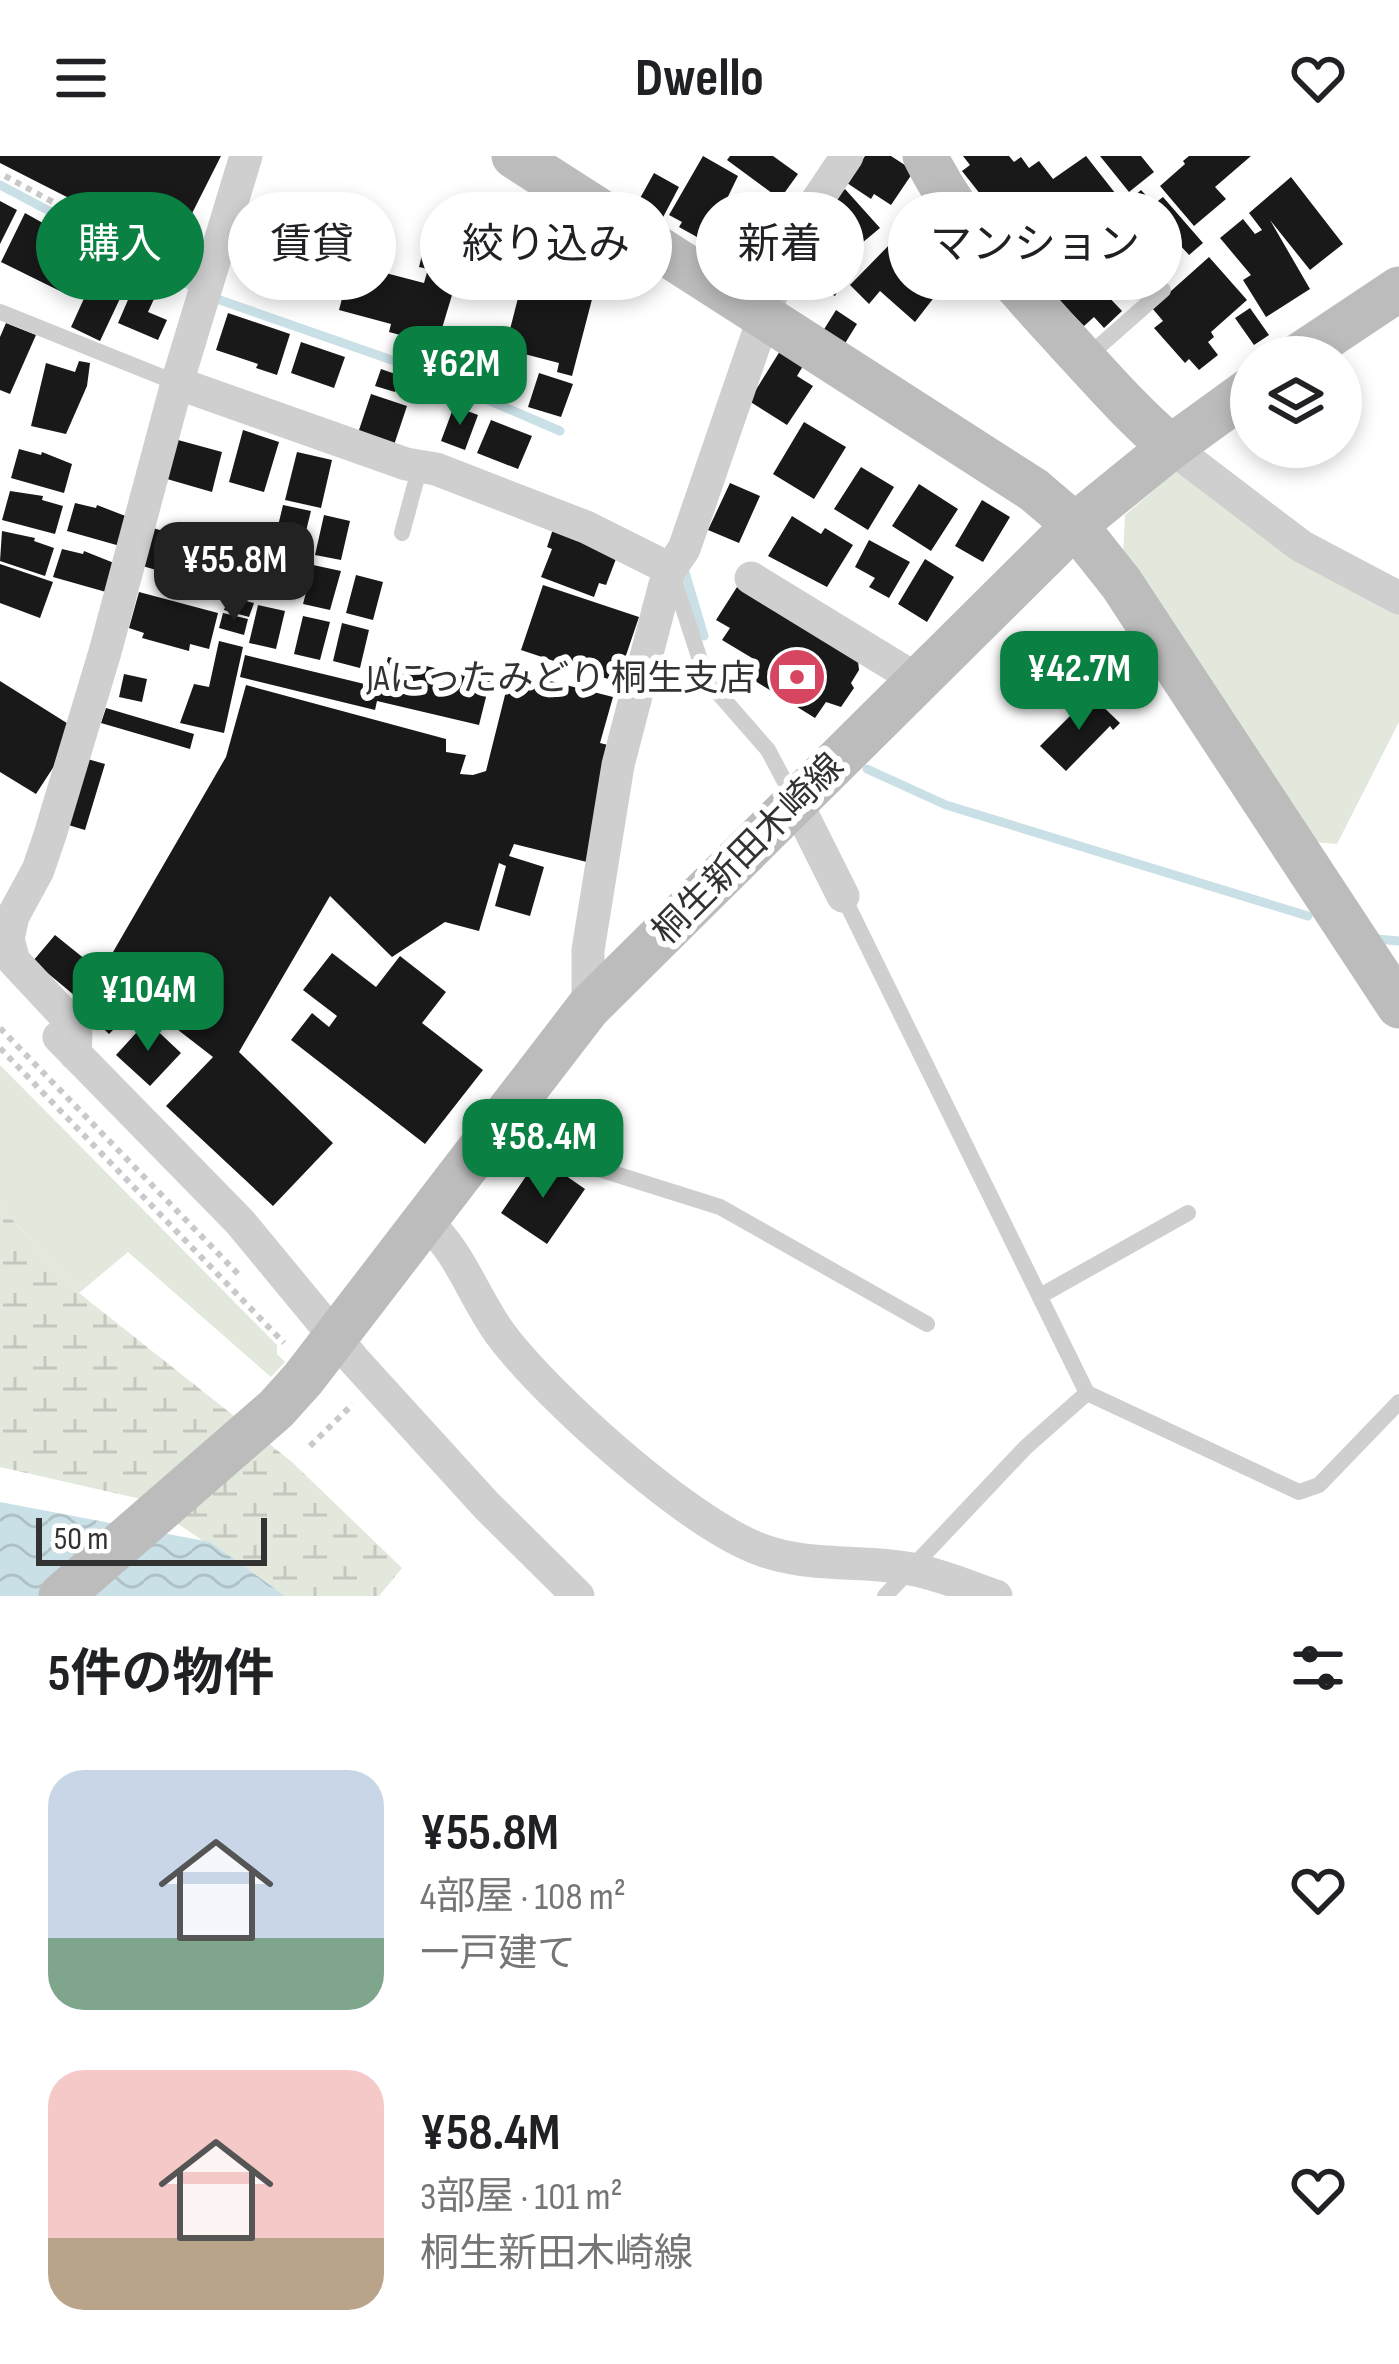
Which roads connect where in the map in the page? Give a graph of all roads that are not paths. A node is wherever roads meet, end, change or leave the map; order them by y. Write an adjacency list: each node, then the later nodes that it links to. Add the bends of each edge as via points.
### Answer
1 (246, 156): 11 (street)
2 (514, 156): 8 (main road)
3 (847, 156): 8 (street, via 790,241)
4 (934, 160): 10 (main road, via 979,241)
5 (1399, 289): 9 (main road)
6 (1152, 300): 10 (lane)
7 (0, 312): 11 (lane)
8 (762, 314): 15 (main road); 17 (street, via 684,549)
9 (1328, 336)
10 (1084, 359): 13 (main road)
11 (177, 383): 14 (street); 26 (street, via 50,835 8,939 14,961 71,1022)
12 (1230, 404): 13 (main road, 桐生新田木崎線)
13 (1171, 447): 15 (main road, 桐生新田木崎線); 19 (street, via 1301,546)
14 (420, 466): 16 (lane); 17 (street, via 586,527)
15 (1075, 524): 20 (main road, 桐生新田木崎線); 24 (main road)
16 (402, 533)
17 (670, 569): 21 (lane, via 700,663 768,750); 25 (street, via 618,765 588,950)
18 (751, 578): 20 (street)
19 (1399, 598)
20 (916, 679): 21 (main road, 桐生新田木崎線)
21 (794, 800): 22 (street); 25 (main road, 桐生新田木崎線)
22 (843, 896): 30 (lane)
23 (0, 976): 26 (street)
24 (1399, 1006)
25 (587, 1009): 27 (main road, 桐生新田木崎線)
26 (75, 1054): 32 (street, via 240,1222)
27 (511, 1108): 29 (main road, 桐生新田木崎線); 31 (lane, via 561,1157 720,1207)
28 (1188, 1213): 30 (lane)
29 (426, 1222): 32 (main road, 桐生新田木崎線); 35 (street, via 443,1236 519,1357 693,1511 756,1548 792,1558)
30 (1040, 1296): 33 (lane)
31 (927, 1324)
32 (307, 1355): 36 (main road, 桐生新田木崎線, via 276,1409); 37 (street, via 487,1506)
33 (1087, 1393): 34 (lane, via 1299,1492 1319,1485); 35 (lane)
34 (1399, 1402)
35 (908, 1568): 38 (lane); 39 (street)
36 (61, 1596)
37 (578, 1596)
38 (885, 1596)
39 (996, 1596)

